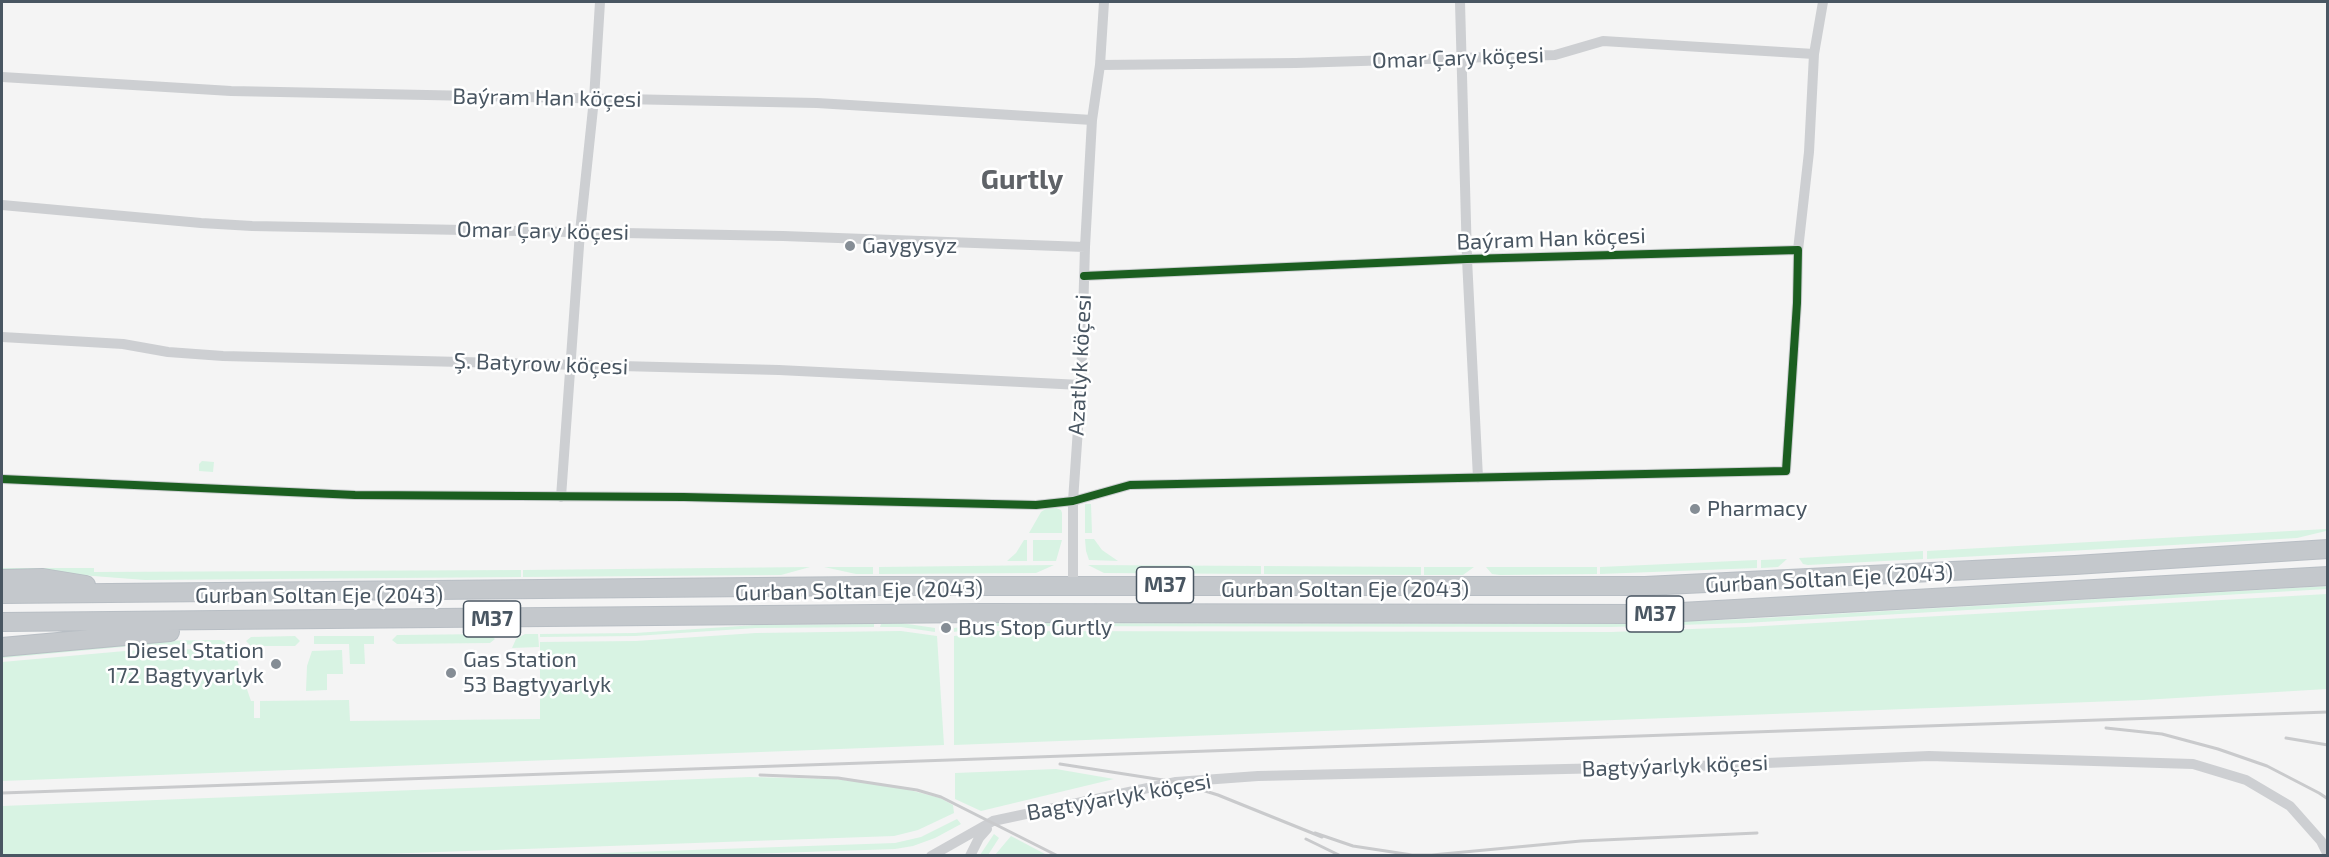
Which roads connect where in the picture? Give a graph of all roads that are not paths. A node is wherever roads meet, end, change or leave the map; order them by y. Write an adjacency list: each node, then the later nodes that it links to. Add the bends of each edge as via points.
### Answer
1 (600, 2): 9 (street)
2 (1104, 2): 7 (street, Azatlyk köçesi)
3 (1460, 2): 6 (street)
4 (1823, 2): 5 (street)
5 (1814, 54): 6 (street, Omar Çary köçesi, via 1603,42 1555,55); 14 (street)
6 (1461, 57): 7 (street, Omar Çary köçesi); 15 (street)
7 (1100, 65): 10 (street, Azatlyk köçesi)
8 (2, 76): 9 (street, Baýram Han köçesi, via 231,91)
9 (594, 99): 10 (street, Baýram Han köçesi, via 817,103); 12 (street)
10 (1092, 120): 13 (street, Azatlyk köçesi)
11 (2, 205): 12 (street, Omar Çary köçesi, via 252,226)
12 (580, 231): 13 (street, Omar Çary köçesi); 18 (street)
13 (1085, 247): 16 (street, Azatlyk köçesi)
14 (1798, 250): 15 (street, Baýram Han köçesi); 20 (street, via 1786,471)
15 (1467, 259): 16 (street, Baýram Han köçesi); 20 (street)
16 (1084, 276): 19 (street, Azatlyk köçesi)
17 (2, 337): 18 (street, Ş. Batyrow köçesi, via 224,356)
18 (571, 366): 19 (street, Ş. Batyrow köçesi, via 779,370); 22 (street)
19 (1080, 385): 23 (street, Azatlyk köçesi)
20 (1478, 478): 23 (street, via 1130,485)
21 (2, 479): 22 (street, via 355,495)
22 (561, 497): 23 (street, via 1036,505)
23 (1073, 501): 28 (street, Azatlyk köçesi)
24 (2328, 549): 25 (highway, Gurban Soltan Eje (2043) / M37)
25 (2075, 565): 28 (highway, Gurban Soltan Eje (2043) / M37, via 1644,586); 29 (highway)
26 (2328, 576): 29 (highway, Gurban Soltan Eje (2043) / M37)
27 (2, 579): 30 (highway, via 43,578)
28 (1073, 585): 30 (highway, Gurban Soltan Eje (2043) / M37)
29 (2077, 589): 32 (highway, Gurban Soltan Eje (2043) / M37, via 1645,614 982,613)
30 (135, 593): 31 (highway, Gurban Soltan Eje (2043) / M37)
31 (2, 594)
32 (369, 620): 33 (highway, Gurban Soltan Eje (2043) / M37); 35 (highway, via 310,631)
33 (121, 621): 34 (highway, Gurban Soltan Eje (2043) / M37); 35 (highway)
34 (2, 622)
35 (232, 632): 36 (highway, via 160,633)
36 (2, 647)
37 (993, 821): 38 (street, Bagtyýarlyk köçesi); 39 (street); 40 (street, Bagtyýarlyk köçesi, via 1176,782 1216,779 1978,757 2193,764 2246,780 2290,806 2321,841)
38 (931, 855)
39 (970, 855)
40 (2328, 855)

